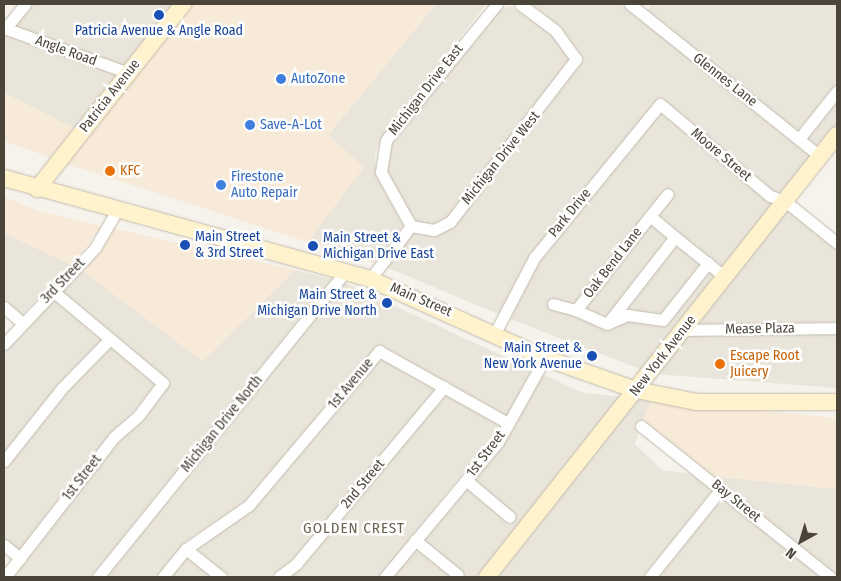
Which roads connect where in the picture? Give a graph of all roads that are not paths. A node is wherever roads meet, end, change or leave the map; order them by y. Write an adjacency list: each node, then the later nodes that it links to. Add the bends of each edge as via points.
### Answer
1 (24, 4): 7 (street)
2 (183, 4): 8 (main road, Patricia Avenue)
3 (520, 4): 20 (street, Michigan Drive West, via 556,31 576,59 450,222 434,230)
4 (630, 4): 6 (street, Glennes Lane)
5 (494, 5): 20 (street, Michigan Drive East, via 386,140 380,156 387,185)
6 (643, 8): 12 (street, Glennes Lane)
7 (4, 29): 8 (street, Angle Road)
8 (128, 73): 15 (main road, Patricia Avenue)
9 (837, 91): 12 (street)
10 (660, 104): 17 (street, Moore Street, via 770,196); 35 (street, Park Drive, via 534,258)
11 (837, 135): 13 (main road, New York Avenue)
12 (799, 138): 13 (street, Glennes Lane)
13 (820, 156): 17 (main road, New York Avenue)
14 (4, 178): 15 (main road, Main Street)
15 (37, 189): 18 (main road, Main Street)
16 (668, 194): 19 (street, Oak Bend Lane)
17 (785, 201): 22 (street, Moore Street); 25 (main road, New York Avenue)
18 (116, 212): 24 (main road, Main Street); 27 (street, 3rd Street, via 95,248)
19 (650, 216): 21 (street, Oak Bend Lane); 30 (street, Oak Bend Lane)
20 (411, 226): 26 (street)
21 (676, 236): 23 (street, Oak Bend Lane); 32 (street)
22 (837, 243)
23 (708, 263): 25 (street, Oak Bend Lane); 32 (street, via 663,320 627,315)
24 (346, 271): 26 (main road, Main Street); 54 (street, Michigan Drive North)
25 (725, 277): 34 (main road, New York Avenue)
26 (370, 278): 35 (main road, Main Street)
27 (54, 292): 31 (street, 3rd Street); 36 (street)
28 (553, 304): 30 (street, Oak Bend Lane)
29 (4, 307): 31 (street)
30 (576, 310): 32 (street, Oak Bend Lane)
31 (21, 322): 37 (street, 3rd Street)
32 (607, 324)
33 (837, 328): 34 (street, Mease Plaza)
34 (684, 330): 40 (main road, New York Avenue)
35 (495, 333): 38 (main road, Main Street)
36 (110, 339): 44 (street, via 62,388); 51 (street, 1st Street, via 164,383 139,415 114,437)
37 (4, 344)
38 (545, 358): 40 (main road, Main Street); 42 (street)
39 (444, 387): 42 (street, 1st Avenue); 50 (street, 1st Avenue, via 379,351 250,505); 57 (street, 2nd Street, via 296,564)
40 (636, 390): 41 (main road, Main Street, via 703,402); 59 (main road, New York Avenue)
41 (837, 402)
42 (508, 423): 45 (street, 1st Street)
43 (641, 426): 46 (street, Bay Street)
44 (4, 461)
45 (466, 480): 47 (street); 48 (street, 1st Street)
46 (721, 489): 60 (street); 61 (street, Bay Street)
47 (510, 517)
48 (415, 540): 52 (street); 58 (street, 1st Street)
49 (4, 545): 51 (street)
50 (186, 549): 55 (street); 56 (street)
51 (20, 558): 53 (street, 1st Street)
52 (458, 575)
53 (5, 577)
54 (98, 577)
55 (163, 577)
56 (221, 577)
57 (279, 577)
58 (385, 577)
59 (487, 577)
60 (650, 577)
61 (830, 577)

